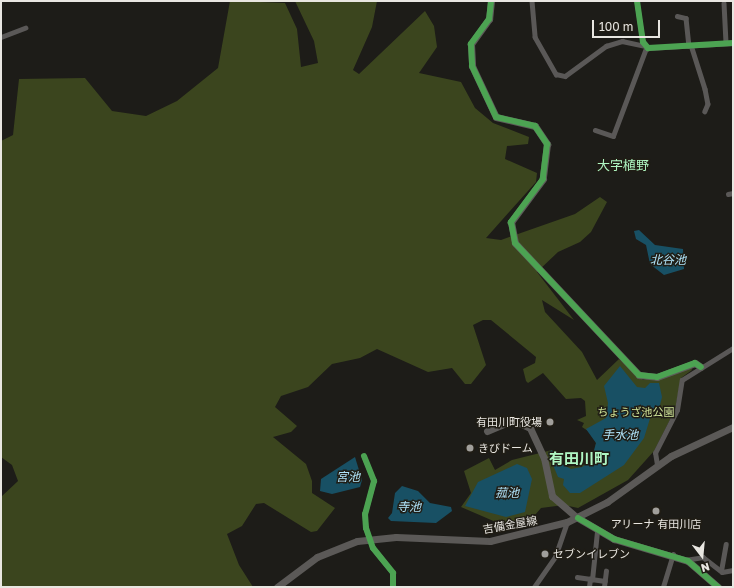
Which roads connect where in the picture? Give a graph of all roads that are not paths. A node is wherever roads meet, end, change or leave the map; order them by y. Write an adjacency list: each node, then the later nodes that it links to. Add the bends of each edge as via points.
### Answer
1 (491, 1): 17 (street, via 489,19 471,44 472,66 493,115 503,121 535,126 547,144 544,179 511,222 515,242 639,375 657,377 695,363)
2 (532, 1): 11 (street, via 536,37 556,74 565,76 606,46 622,41)
3 (637, 1): 11 (street)
4 (724, 3): 8 (street)
5 (677, 16): 10 (street, via 686,18)
6 (25, 28): 7 (street)
7 (1, 38)
8 (726, 43): 9 (street); 10 (street)
9 (733, 43)
10 (690, 46): 11 (street); 12 (street, via 705,89 708,104)
11 (646, 47): 13 (street, via 613,136)
12 (705, 110)
13 (595, 130)
14 (733, 193): 15 (street)
15 (728, 194)
16 (733, 348): 17 (street)
17 (701, 367): 21 (street, via 682,380 677,410 655,453)
18 (733, 428): 21 (main road, 吉備金屋線)
19 (487, 431): 22 (street, via 513,420 530,428 544,458 552,496)
20 (364, 456): 25 (street, via 374,481 365,519)
21 (657, 465): 22 (main road, 吉備金屋線, via 607,502)
22 (578, 518): 23 (main road, 吉備金屋線); 24 (street)
23 (567, 522): 25 (main road, 吉備金屋線, via 490,541); 37 (street, via 555,556)
24 (597, 532): 27 (street); 33 (street)
25 (370, 539): 35 (main road, 吉備金屋線, via 317,557); 36 (street, via 373,548 393,573)
26 (726, 544): 31 (street)
27 (673, 555): 28 (street); 40 (street)
28 (685, 560): 31 (street, via 691,556 705,557); 41 (street)
29 (606, 570): 34 (street)
30 (733, 570): 31 (street)
31 (721, 571)
32 (577, 578): 33 (street)
33 (591, 580): 34 (street); 38 (street)
34 (605, 581): 39 (street)
35 (277, 587)
36 (393, 587)
37 (534, 587)
38 (589, 587)
39 (604, 587)
40 (663, 587)
41 (718, 587)

